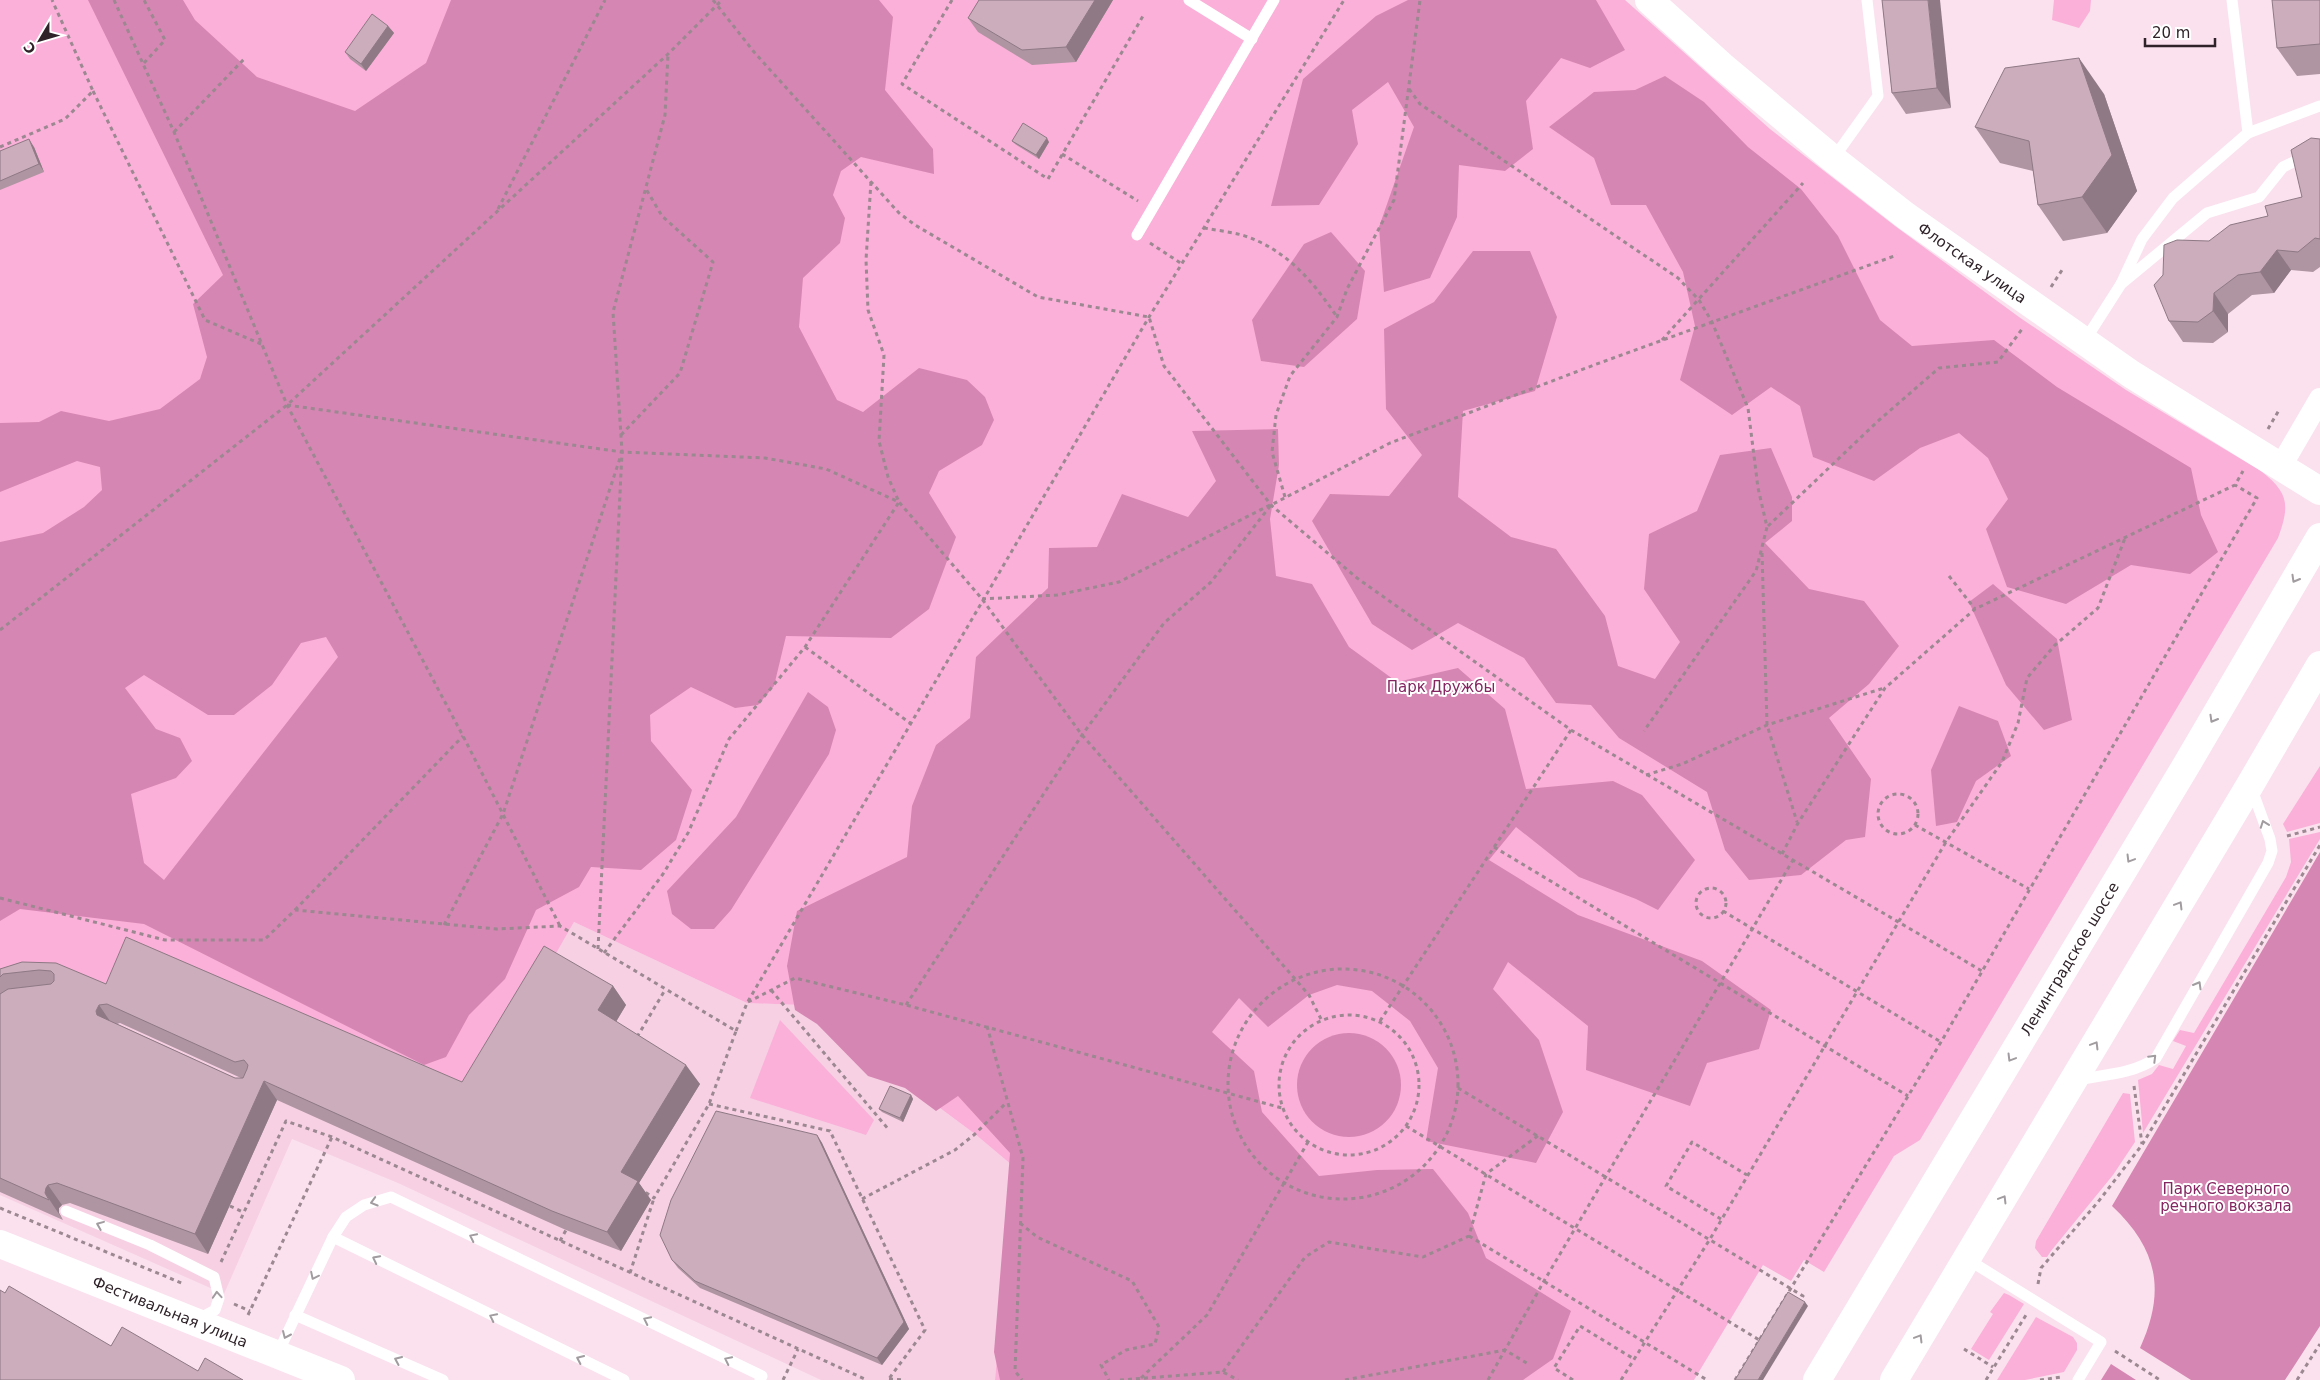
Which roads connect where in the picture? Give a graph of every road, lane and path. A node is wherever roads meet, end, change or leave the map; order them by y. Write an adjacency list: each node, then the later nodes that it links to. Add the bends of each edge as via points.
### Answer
1 (52, 0): 22 (path)
2 (114, 0): 20 (path)
3 (144, 0): 20 (path, via 165,40)
4 (606, 0): 34 (path)
5 (713, 0): 15 (path)
6 (722, 0): 15 (path)
7 (952, 0): 28 (path, via 902,84 1048,180)
8 (1189, 0): 17 (lane)
9 (1274, 0): 17 (lane)
10 (1344, 0): 35 (path)
11 (1420, 0): 21 (path)
12 (1649, 0): 29 (main road, Флотская улица)
13 (1867, 0): 29 (lane, via 1878,96)
14 (2232, 0): 25 (lane)
15 (716, 5): 18 (path); 30 (path, via 754,52)
16 (1143, 16): 28 (path)
17 (1252, 39): 33 (lane)
18 (668, 54): 32 (path, via 665,115); 34 (path)
19 (246, 57): 24 (path)
20 (144, 63): 24 (path)
21 (1409, 89): 42 (path, via 1420,104 1678,278); 43 (path, via 1394,200 1347,289)
22 (94, 91): 26 (path, via 65,119); 49 (path, via 205,320)
23 (2320, 106): 25 (lane)
24 (174, 132): 49 (path)
25 (2248, 133): 40 (lane, via 2173,198 2142,239)
26 (0, 147)
27 (2320, 149): 40 (lane, via 2283,166 2259,197 2207,213)
28 (1062, 154): 33 (path)
29 (1833, 159): 48 (main road, Флотская улица, via 1906,216)
30 (871, 180): 44 (path, via 899,213 915,225 1038,297); 59 (path, via 866,260 868,310 884,355 879,442 888,477)
31 (1804, 183): 42 (path)
32 (646, 189): 54 (path, via 613,312); 54 (path, via 662,216 713,262 680,373)
33 (1152, 210): 36 (lane)
34 (497, 212): 51 (path)
35 (1204, 228): 38 (path); 43 (path, via 1242,236 1283,255 1314,283)
36 (1137, 235): 38 (path)
37 (1897, 256): 45 (path)
38 (1182, 264): 44 (path)
39 (2062, 270): 41 (path)
40 (2121, 284): 48 (lane)
41 (2047, 291)
42 (1699, 300): 45 (path); 47 (path)
43 (1338, 317): 58 (path, via 1290,376 1276,415 1272,452)
44 (1149, 318): 60 (path, via 1164,366); 66 (path)
45 (1712, 322): 47 (path); 61 (path, via 1748,408 1758,488)
46 (2026, 322): 61 (path, via 1998,362 1939,368)
47 (1662, 341): 58 (path, via 1390,443)
48 (2084, 342): 56 (main road, Флотская улица)
49 (261, 344): 51 (path)
50 (2320, 399): 56 (street)
51 (288, 405): 55 (path); 68 (path); 77 (path)
52 (2279, 410): 53 (path)
53 (2266, 432)
54 (620, 435): 55 (path)
55 (622, 452): 59 (path, via 774,460 826,469); 80 (path); 98 (path)
56 (2281, 466): 57 (main road, Флотская улица)
57 (2320, 490)
58 (1285, 497): 60 (path)
59 (899, 502): 66 (path); 69 (path)
60 (1271, 505): 66 (path, via 1119,582 1057,595); 74 (path, via 1357,578); 76 (path, via 1211,582 1164,623)
61 (1768, 527): 64 (path)
62 (2320, 537): 196 (main road, Ленинградское шоссе, one-way to 196)
63 (2125, 538): 67 (path); 85 (path, via 2098,608 2054,646 2026,678 2018,723 2002,762); 90 (path, via 2235,485 2257,498)
64 (1762, 549): 73 (path); 75 (path, via 1756,571)
65 (1949, 576): 67 (path)
66 (982, 599): 72 (path); 76 (path)
67 (1975, 609): 71 (path)
68 (0, 630)
69 (805, 647): 72 (path); 99 (path, via 729,739 688,833 663,874)
70 (2320, 665): 79 (main road)
71 (1885, 688): 73 (path); 81 (path)
72 (910, 723): 107 (path)
73 (1767, 725): 78 (path, via 1682,764); 81 (path)
74 (1571, 730): 78 (path); 87 (path)
75 (1644, 731)
76 (1082, 735): 101 (path); 108 (path)
77 (463, 736): 80 (path); 92 (path)
78 (1646, 776): 88 (path)
79 (2250, 785): 84 (lane, one-way to 79); 117 (main road, one-way to 79)
80 (503, 814): 95 (path); 96 (path)
81 (1798, 823): 88 (path)
82 (1915, 825): 82 (path, via 1917,808 1905,795 1887,796 1881,802 1878,811 1883,828 1900,834); 85 (path)
83 (2320, 827): 84 (path)
84 (2270, 839): 116 (lane, one-way to 84, via 2156,1058 2268,863 2272,851)
85 (1946, 842): 90 (path); 94 (path)
86 (2320, 845): 129 (path)
87 (1494, 847): 102 (path); 103 (path)
88 (1782, 854): 89 (path)
89 (1793, 860): 94 (path); 97 (path)
90 (2030, 889): 100 (path)
91 (0, 898): 92 (path, via 165,940 264,940)
92 (295, 910): 95 (path)
93 (1723, 910): 93 (path, via 1726,902 1717,889 1708,888 1700,892 1696,907 1701,914 1709,918); 97 (path)
94 (1898, 922): 100 (path); 106 (path)
95 (444, 925): 96 (path, via 497,928)
96 (560, 926): 98 (path)
97 (1753, 928): 102 (path); 106 (path)
98 (598, 949): 99 (path)
99 (604, 953): 104 (path)
100 (1982, 971): 114 (path)
101 (1296, 980): 103 (path, via 1316,972 1356,970 1376,974); 109 (path, via 1309,995); 119 (path, via 1264,1001 1240,1033 1229,1071)
102 (1720, 983): 115 (path); 133 (path)
103 (1403, 986): 110 (path); 118 (path, via 1427,1005 1449,1038 1455,1057)
104 (665, 990): 112 (path); 113 (path)
105 (771, 990): 107 (path); 108 (path, via 795,978); 125 (path)
106 (1857, 991): 114 (path); 115 (path)
107 (747, 1003): 112 (path)
108 (906, 1005): 111 (path)
109 (1321, 1019): 110 (path, via 1354,1014); 123 (path, via 1299,1034 1284,1056 1278,1082)
110 (1380, 1021): 124 (path, via 1400,1036 1414,1056 1420,1080 1417,1104)
111 (987, 1026): 119 (path); 121 (path)
112 (736, 1031): 122 (path)
113 (636, 1039)
114 (1941, 1042): 120 (path)
115 (1824, 1046): 120 (path); 132 (path)
116 (2132, 1070): 117 (lane); 129 (path)
117 (2074, 1081): 151 (main road, one-way to 117)
118 (1458, 1088): 126 (path); 130 (path, via 1454,1117)
119 (1229, 1093): 123 (path); 134 (path, via 1232,1111 1248,1148 1260,1164)
120 (1908, 1096): 156 (path)
121 (1007, 1102): 137 (path, via 955,1150); 143 (path, via 1022,1158)
122 (709, 1104): 136 (path); 137 (path, via 830,1131)
123 (1282, 1108): 128 (path, via 1292,1127)
124 (1406, 1126): 128 (path, via 1390,1142 1371,1152 1349,1156 1327,1152); 130 (path)
125 (889, 1130)
126 (1539, 1136): 131 (path); 133 (path)
127 (332, 1137): 141 (path, via 286,1121); 149 (path); 162 (path)
128 (1308, 1142): 134 (path)
129 (2142, 1145): 152 (path)
130 (1440, 1146): 131 (path); 134 (path, via 1423,1168 1407,1180 1371,1196 1331,1199 1311,1195)
131 (1486, 1174): 144 (path); 146 (path)
132 (1747, 1175): 142 (path); 142 (path, via 1692,1142 1666,1186)
133 (1607, 1177): 144 (path); 148 (path)
134 (1284, 1182): 176 (path, via 1207,1315)
135 (635, 1186): 136 (path)
136 (654, 1198): 153 (path)
137 (862, 1199): 177 (path, via 925,1330)
138 (230, 1206): 141 (path)
139 (0, 1208): 154 (path, via 201,1291)
140 (66, 1212): 154 (lane, one-way to 140, via 134,1239)
141 (243, 1212): 154 (path)
142 (1721, 1219): 148 (path)
143 (1020, 1223): 186 (path, via 1015,1371); 187 (path, via 1037,1237 1132,1281 1159,1327 1155,1344 1126,1350 1101,1366)
144 (1576, 1228): 155 (path); 157 (path)
145 (566, 1230): 149 (path)
146 (1469, 1236): 155 (path); 175 (path, via 1423,1257 1329,1242 1305,1256)
147 (333, 1237): 160 (lane, one-way to 160); 181 (lane, one-way to 147); 182 (lane, one-way to 147, via 762,1376 391,1197 364,1205 346,1217)
148 (1710, 1239): 156 (path); 157 (path)
149 (560, 1241): 153 (path)
150 (0, 1244): 161 (main road, Фестивальная улица)
151 (1967, 1260): 159 (lane); 197 (main road, one-way to 151)
152 (2041, 1268)
153 (630, 1273): 168 (path)
154 (214, 1277): 161 (lane, one-way to 154, via 204,1316 215,1310 219,1298)
155 (1544, 1281): 164 (path); 170 (path)
156 (1790, 1288): 158 (path, via 1803,1296); 163 (path)
157 (1677, 1290): 163 (path); 164 (path)
158 (1800, 1301)
159 (2035, 1301): 166 (lane); 174 (path)
160 (295, 1315): 171 (lane, one-way to 171); 180 (lane, one-way to 160)
161 (184, 1316): 162 (main road, Фестивальная улица)
162 (236, 1338): 171 (main road, Фестивальная улица)
163 (1759, 1340): 165 (path); 195 (path)
164 (1644, 1342): 172 (path); 194 (path)
165 (1763, 1342)
166 (2101, 1342): 178 (lane); 200 (path)
167 (2320, 1344): 201 (path)
168 (798, 1349): 183 (path); 184 (path)
169 (1964, 1349): 174 (path)
170 (1505, 1350): 173 (path); 190 (path); 191 (path)
171 (277, 1355): 179 (main road, Фестивальная улица)
172 (1634, 1359): 192 (path, via 1580,1326 1554,1368); 193 (path)
173 (1530, 1365)
174 (1994, 1367): 198 (path)
175 (1223, 1372): 176 (path); 189 (path)
176 (1141, 1378): 188 (path)
177 (888, 1379): 185 (path)
178 (2073, 1379): 199 (path)
179 (341, 1380)
180 (443, 1380)
181 (624, 1380)
182 (760, 1380)
183 (783, 1380)
184 (867, 1380)
185 (905, 1380)
186 (1022, 1380)
187 (1109, 1380)
188 (1120, 1380)
189 (1238, 1380)
190 (1346, 1380)
191 (1488, 1380)
192 (1573, 1380)
193 (1621, 1380)
194 (1707, 1380)
195 (1735, 1380)
196 (1817, 1380)
197 (1894, 1380)
198 (1986, 1380)
199 (2040, 1380)
200 (2160, 1380)
201 (2297, 1380)

